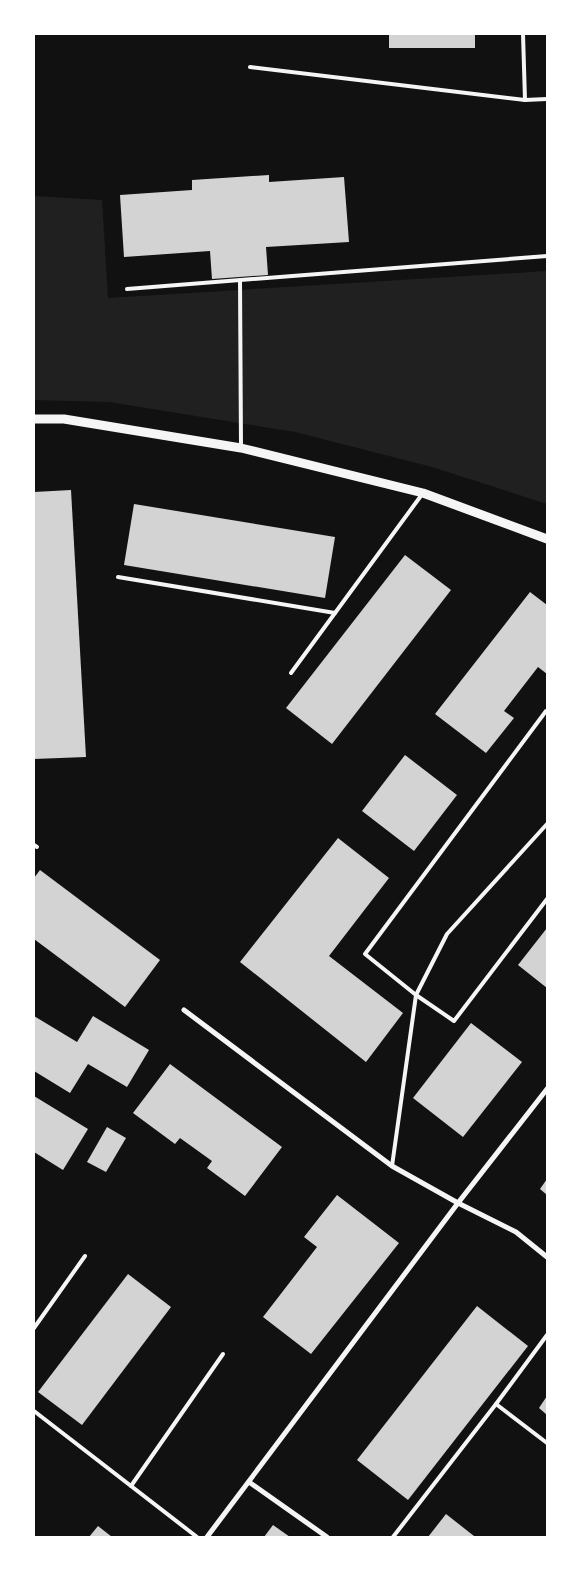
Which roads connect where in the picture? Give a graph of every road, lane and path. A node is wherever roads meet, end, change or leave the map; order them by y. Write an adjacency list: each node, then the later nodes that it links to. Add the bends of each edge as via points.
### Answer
1 (523, 34): 4 (lane)
2 (250, 67): 4 (lane)
3 (547, 99): 4 (lane)
4 (525, 100)
5 (547, 256): 6 (lane)
6 (240, 280): 7 (lane); 9 (lane)
7 (127, 289)
8 (34, 419): 9 (street, via 64,420)
9 (241, 448): 10 (street)
10 (423, 493): 11 (street); 13 (lane)
11 (547, 539)
12 (118, 577): 13 (lane)
13 (335, 613): 14 (lane)
14 (291, 673)
15 (547, 712): 18 (lane, via 365,954)
16 (547, 824): 18 (lane, via 447,934)
17 (547, 899): 18 (lane, via 454,1021)
18 (416, 995): 21 (lane)
19 (184, 1010): 21 (street)
20 (547, 1089): 22 (street)
21 (392, 1166): 22 (street)
22 (458, 1202): 24 (street, via 516,1232); 31 (street)
23 (85, 1256): 25 (lane)
24 (547, 1257)
25 (34, 1328)
26 (547, 1335): 28 (lane)
27 (223, 1354): 32 (lane)
28 (496, 1404): 30 (lane); 36 (lane)
29 (34, 1411): 32 (lane)
30 (547, 1443)
31 (249, 1482): 34 (street); 35 (street)
32 (131, 1486): 33 (lane)
33 (197, 1537)
34 (207, 1537)
35 (327, 1537)
36 (393, 1537)

